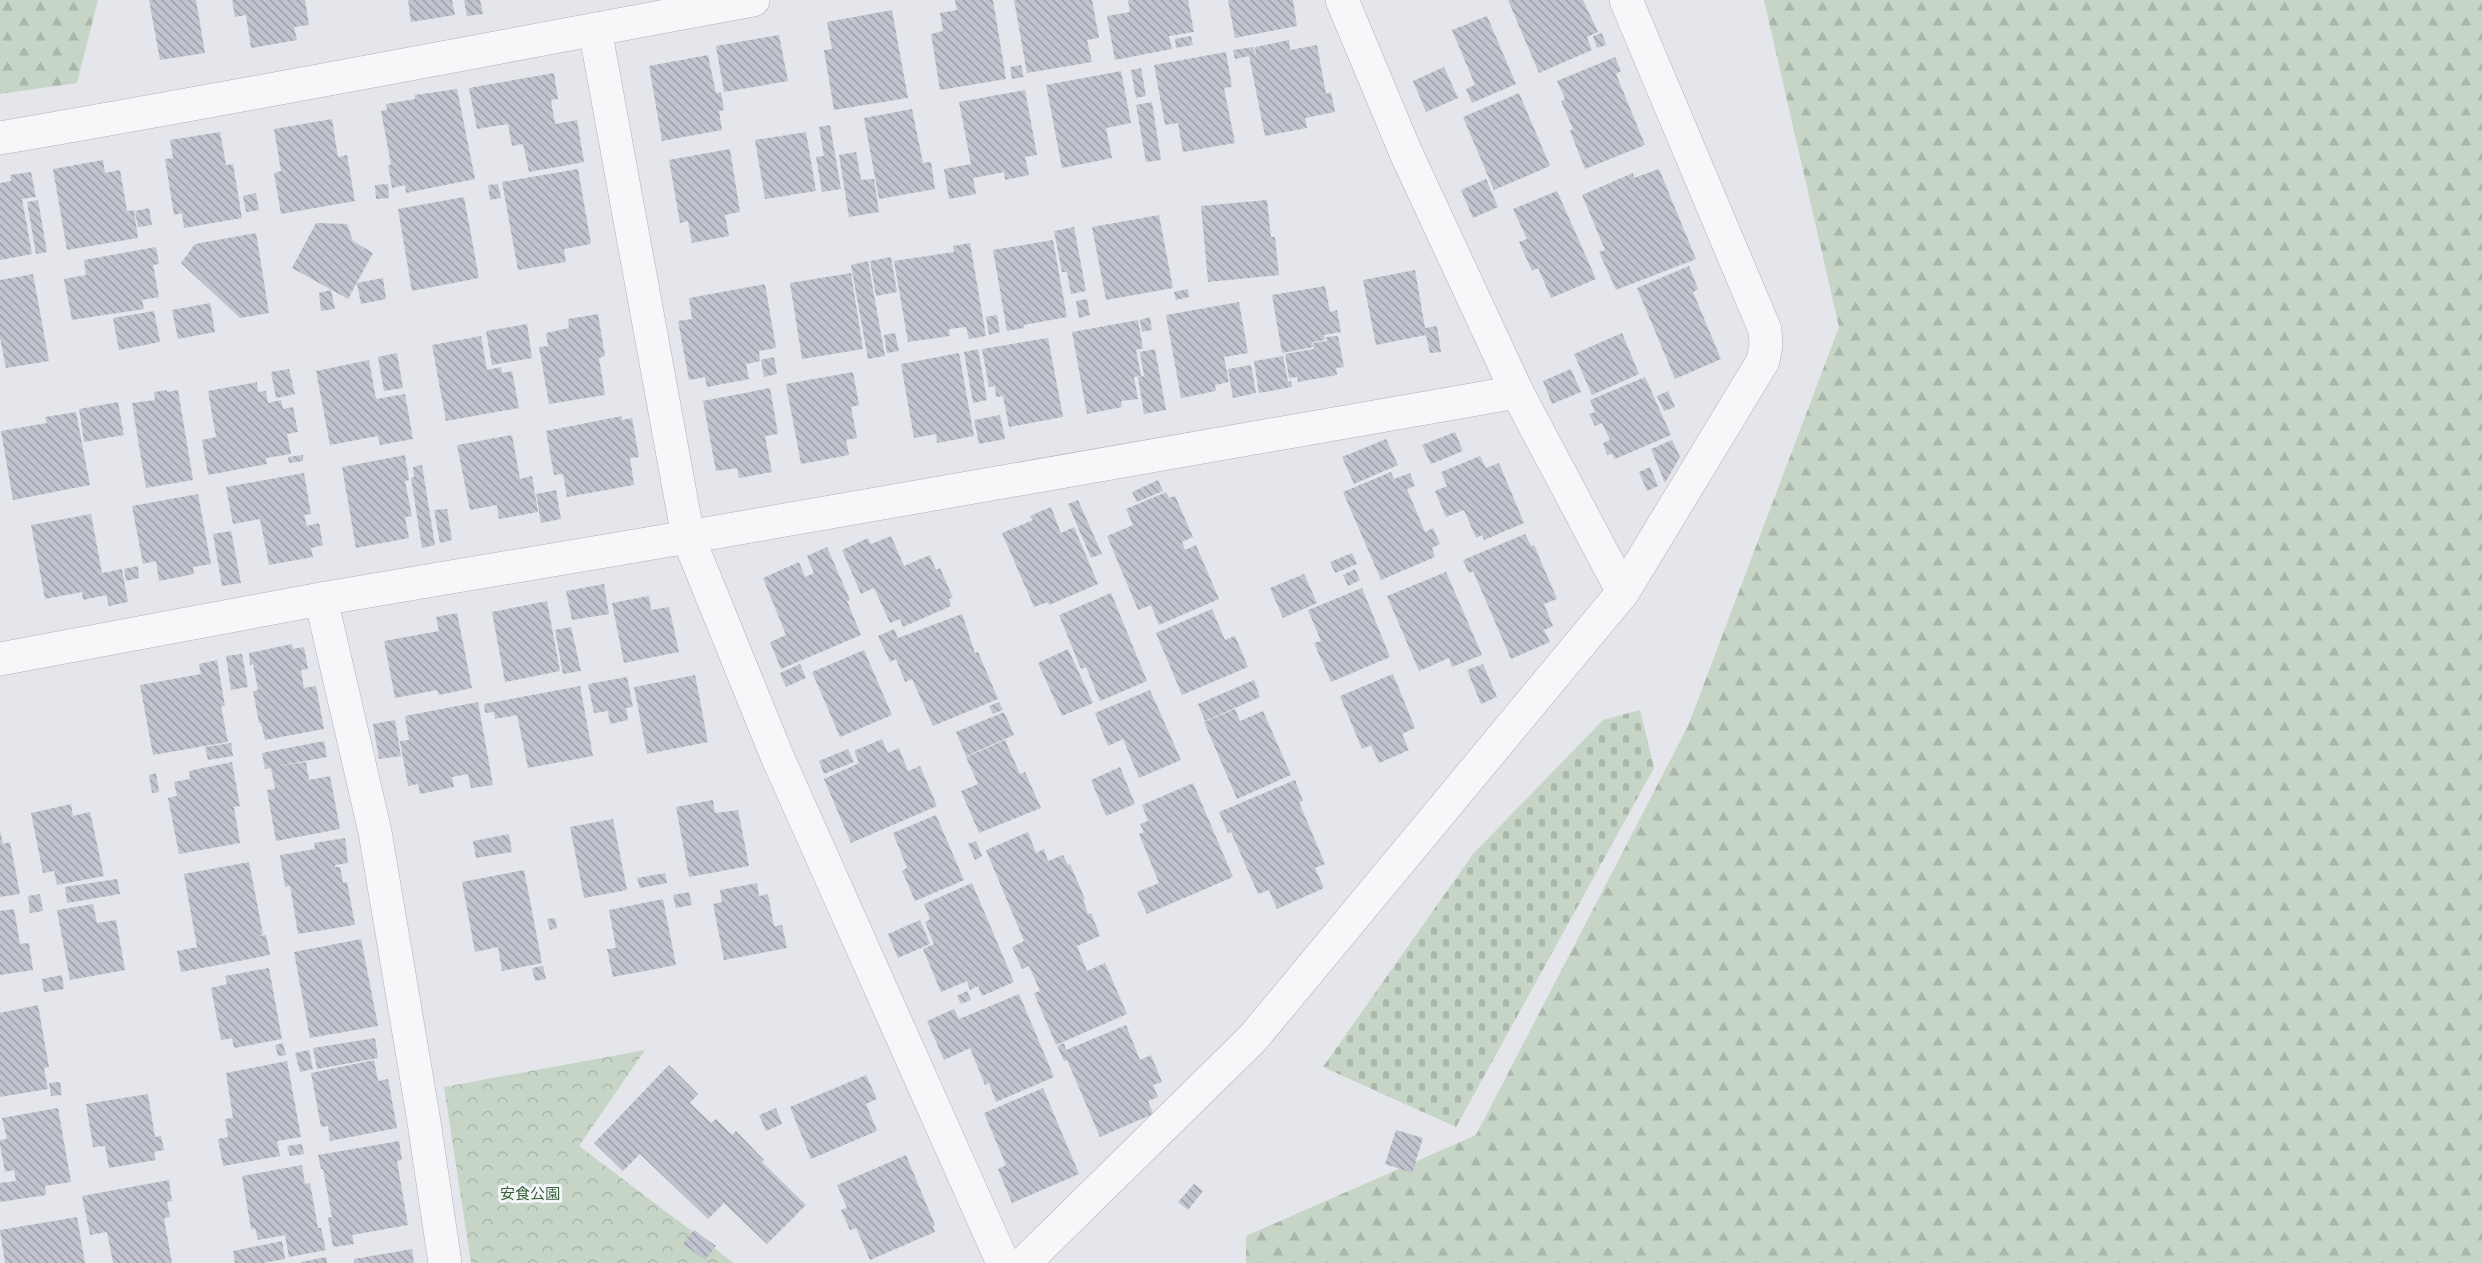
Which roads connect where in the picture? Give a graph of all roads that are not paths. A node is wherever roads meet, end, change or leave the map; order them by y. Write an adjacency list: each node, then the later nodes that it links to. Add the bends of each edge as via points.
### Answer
1 (753, 0): 4 (street)
2 (1342, 0): 6 (street, via 1406,153)
3 (1626, 0): 8 (street, via 1745,280 1765,330 1766,345 1763,361)
4 (595, 29): 5 (street); 7 (street)
5 (0, 138)
6 (1516, 392): 7 (street); 8 (street)
7 (688, 537): 9 (street); 12 (street, via 777,756)
8 (1623, 592): 13 (street, via 1253,1038)
9 (321, 598): 10 (street); 11 (street, via 375,832)
10 (0, 659)
11 (444, 1263)
12 (1003, 1263)
13 (1024, 1263)

